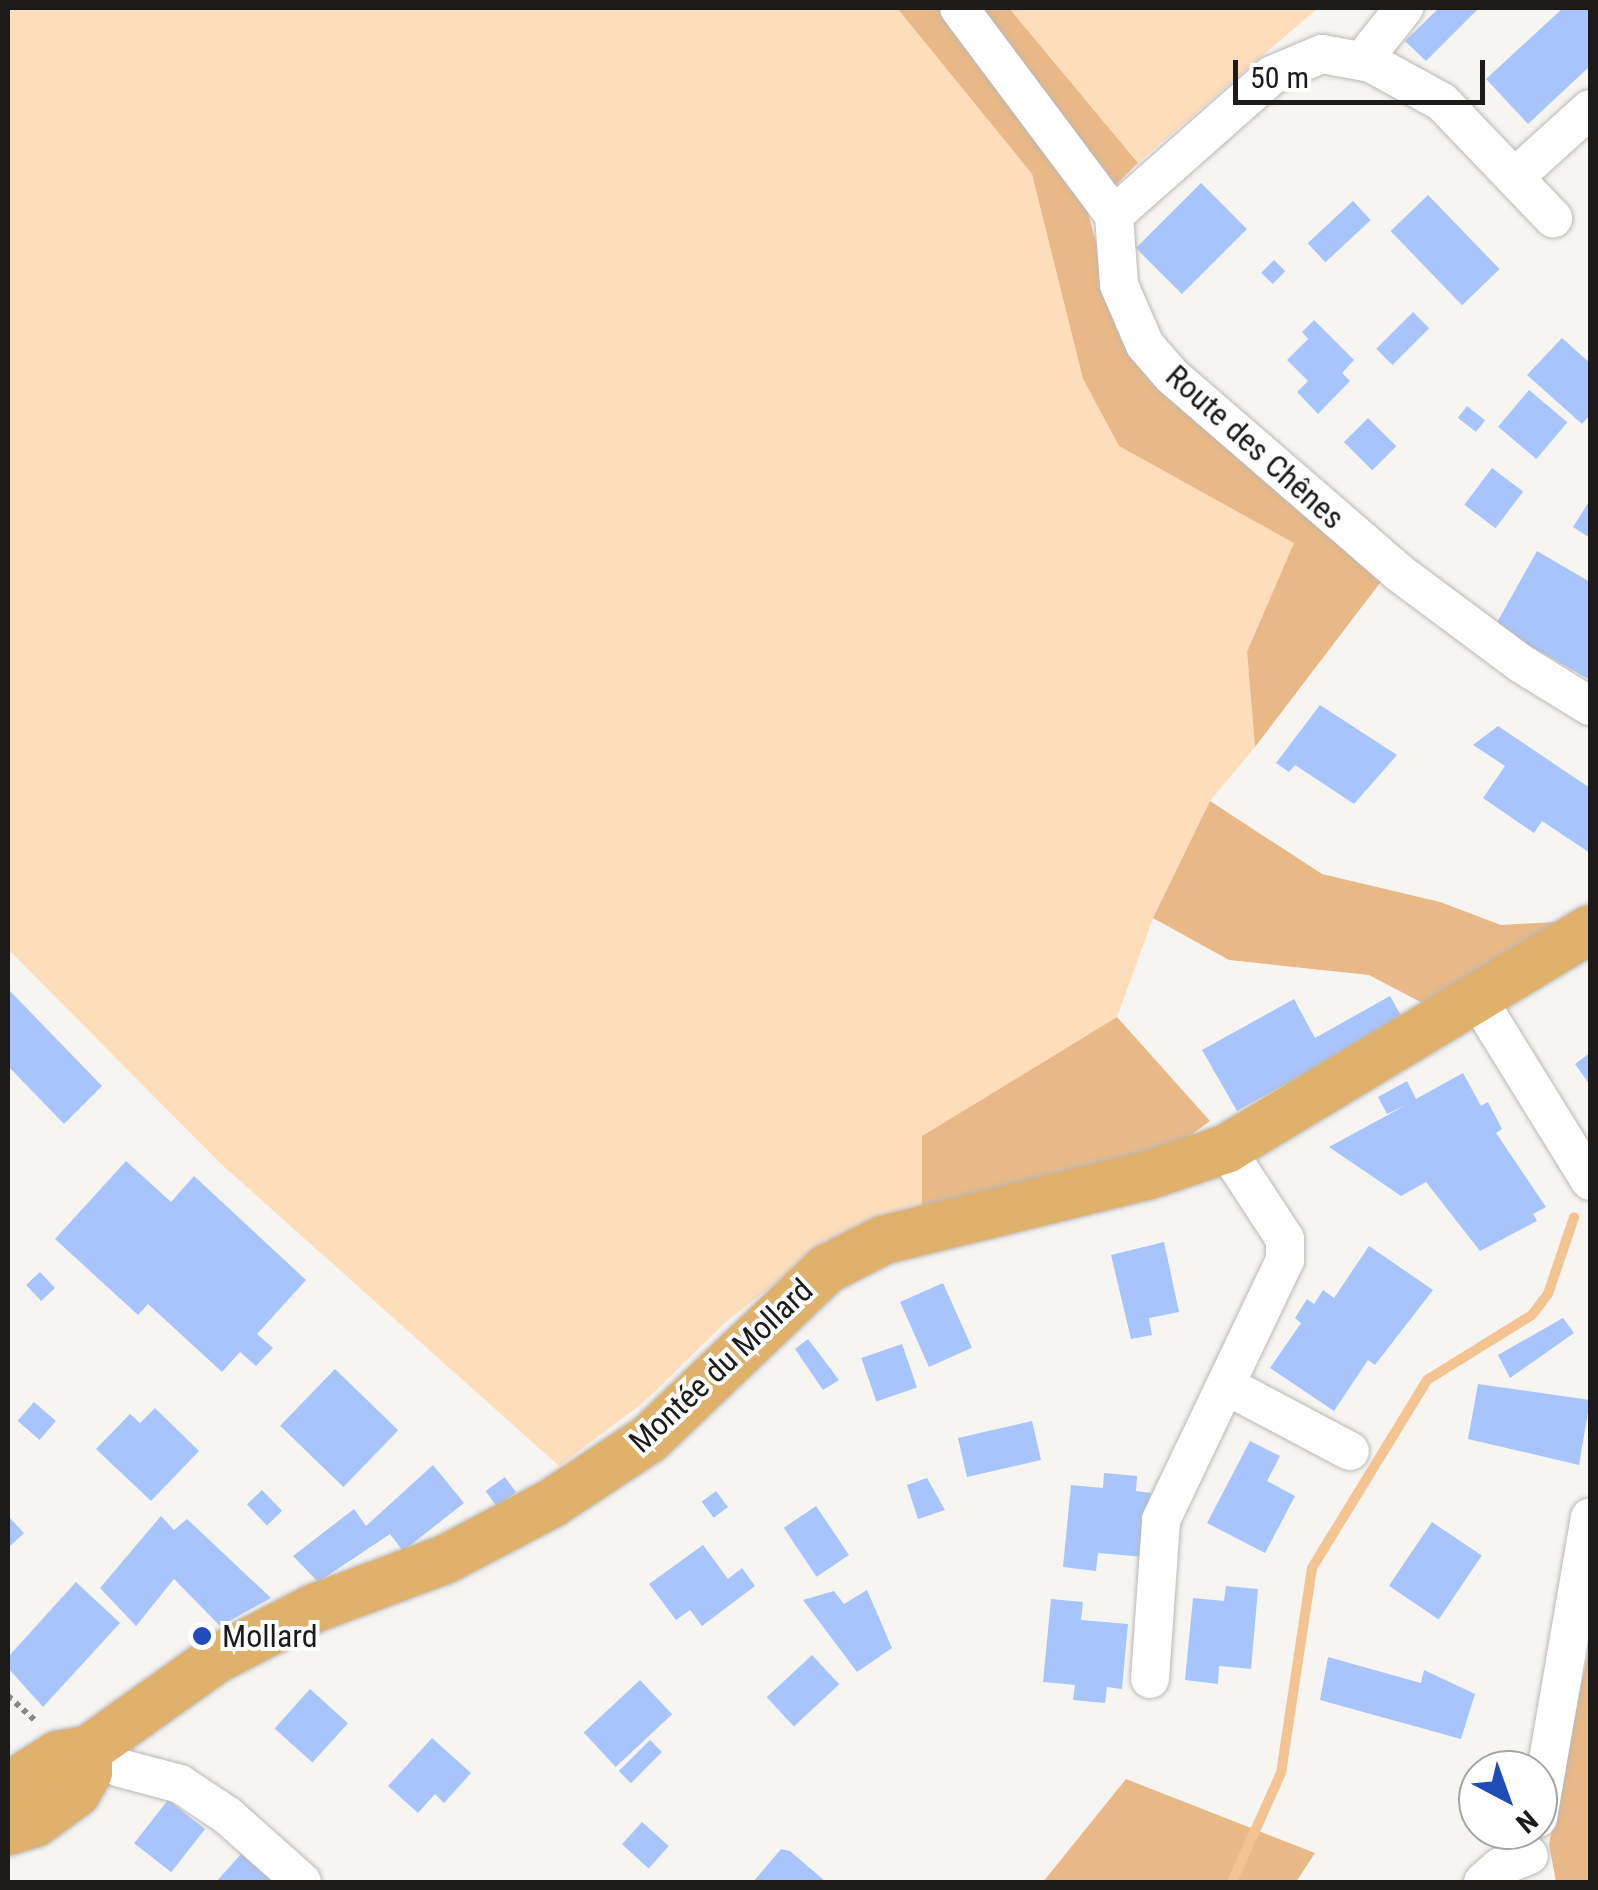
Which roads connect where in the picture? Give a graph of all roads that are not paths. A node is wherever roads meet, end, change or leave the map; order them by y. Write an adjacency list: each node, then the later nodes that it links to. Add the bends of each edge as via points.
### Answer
1 (959, 8): 6 (street)
2 (1404, 8): 3 (street)
3 (1362, 61): 5 (street, via 1442,102); 6 (street, via 1322,54 1272,75)
4 (1590, 109): 5 (street)
5 (1515, 176): 7 (street)
6 (1114, 215): 8 (street, Route des Chênes, via 1120,286 1145,345 1172,376 1398,572)
7 (1553, 218)
8 (1590, 706)
9 (1590, 929): 10 (main road, Montée du Mollard)
10 (1477, 998): 11 (main road, Montée du Mollard); 12 (street)
11 (1226, 1149): 13 (street, via 1285,1239 1278,1277); 17 (main road, Montée du Mollard, via 1150,1175 884,1240 827,1269 649,1439 552,1503 446,1559 315,1608 216,1659)
12 (1590, 1182)
13 (1227, 1386): 14 (street); 16 (street, via 1162,1520)
14 (1350, 1451)
15 (1590, 1517): 18 (street)
16 (1150, 1679)
17 (88, 1750): 19 (main road, Montée du Mollard, via 58,1755); 20 (main road, via 88,1772 76,1793 35,1823); 22 (street, via 120,1768 180,1784 228,1816)
18 (1550, 1750)
19 (8, 1787)
20 (8, 1830)
21 (1528, 1850): 23 (street)
22 (302, 1882)
23 (1483, 1882)

